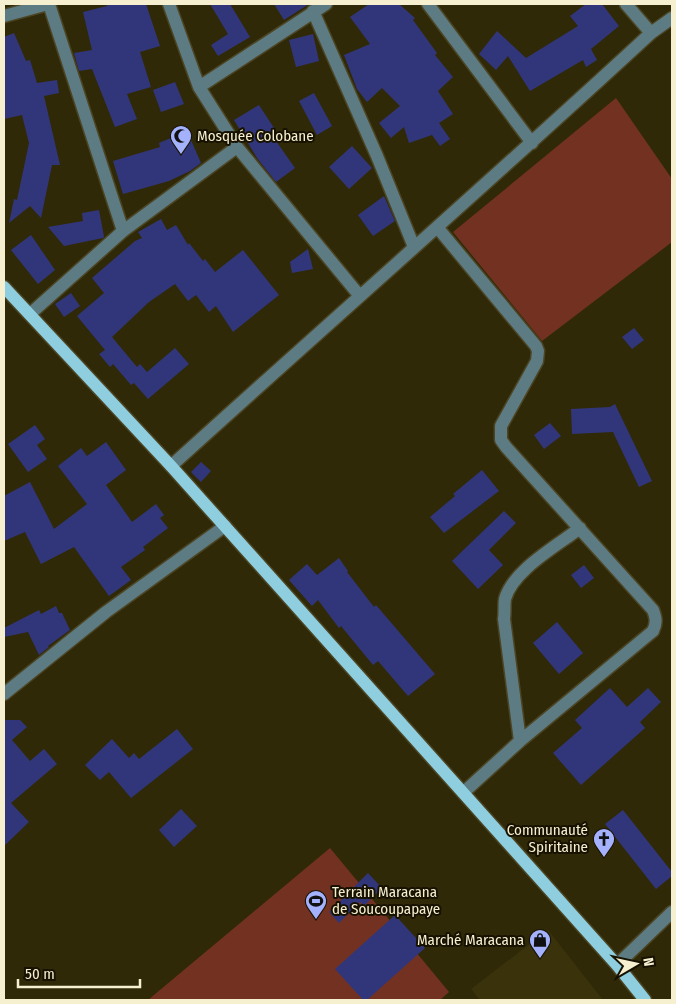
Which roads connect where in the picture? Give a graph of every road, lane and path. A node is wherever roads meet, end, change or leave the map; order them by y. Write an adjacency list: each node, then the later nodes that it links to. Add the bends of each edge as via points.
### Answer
1 (49, 4): 7 (street); 14 (street)
2 (169, 4): 10 (street)
3 (326, 4): 6 (street)
4 (428, 4): 11 (street)
5 (626, 4): 9 (street)
6 (313, 11): 10 (street); 15 (street)
7 (4, 16)
8 (672, 18): 9 (street)
9 (651, 33): 11 (street)
10 (199, 87): 12 (street)
11 (532, 143): 13 (street)
12 (237, 147): 14 (street); 17 (street)
13 (437, 227): 15 (street); 21 (street, via 536,346 538,361 501,426 501,440)
14 (123, 231): 18 (street)
15 (414, 247): 17 (street)
16 (4, 287): 18 (main road)
17 (360, 295): 19 (street)
18 (30, 314): 19 (main road)
19 (171, 466): 20 (main road)
20 (225, 526): 22 (street, via 106,612); 24 (main road)
21 (580, 528): 23 (street, via 522,572 505,599 504,619); 23 (street, via 653,610 656,625 653,631)
22 (4, 694)
23 (520, 741): 24 (street)
24 (464, 792): 26 (main road)
25 (672, 912): 26 (street)
26 (617, 965): 27 (main road)
27 (645, 1000)

